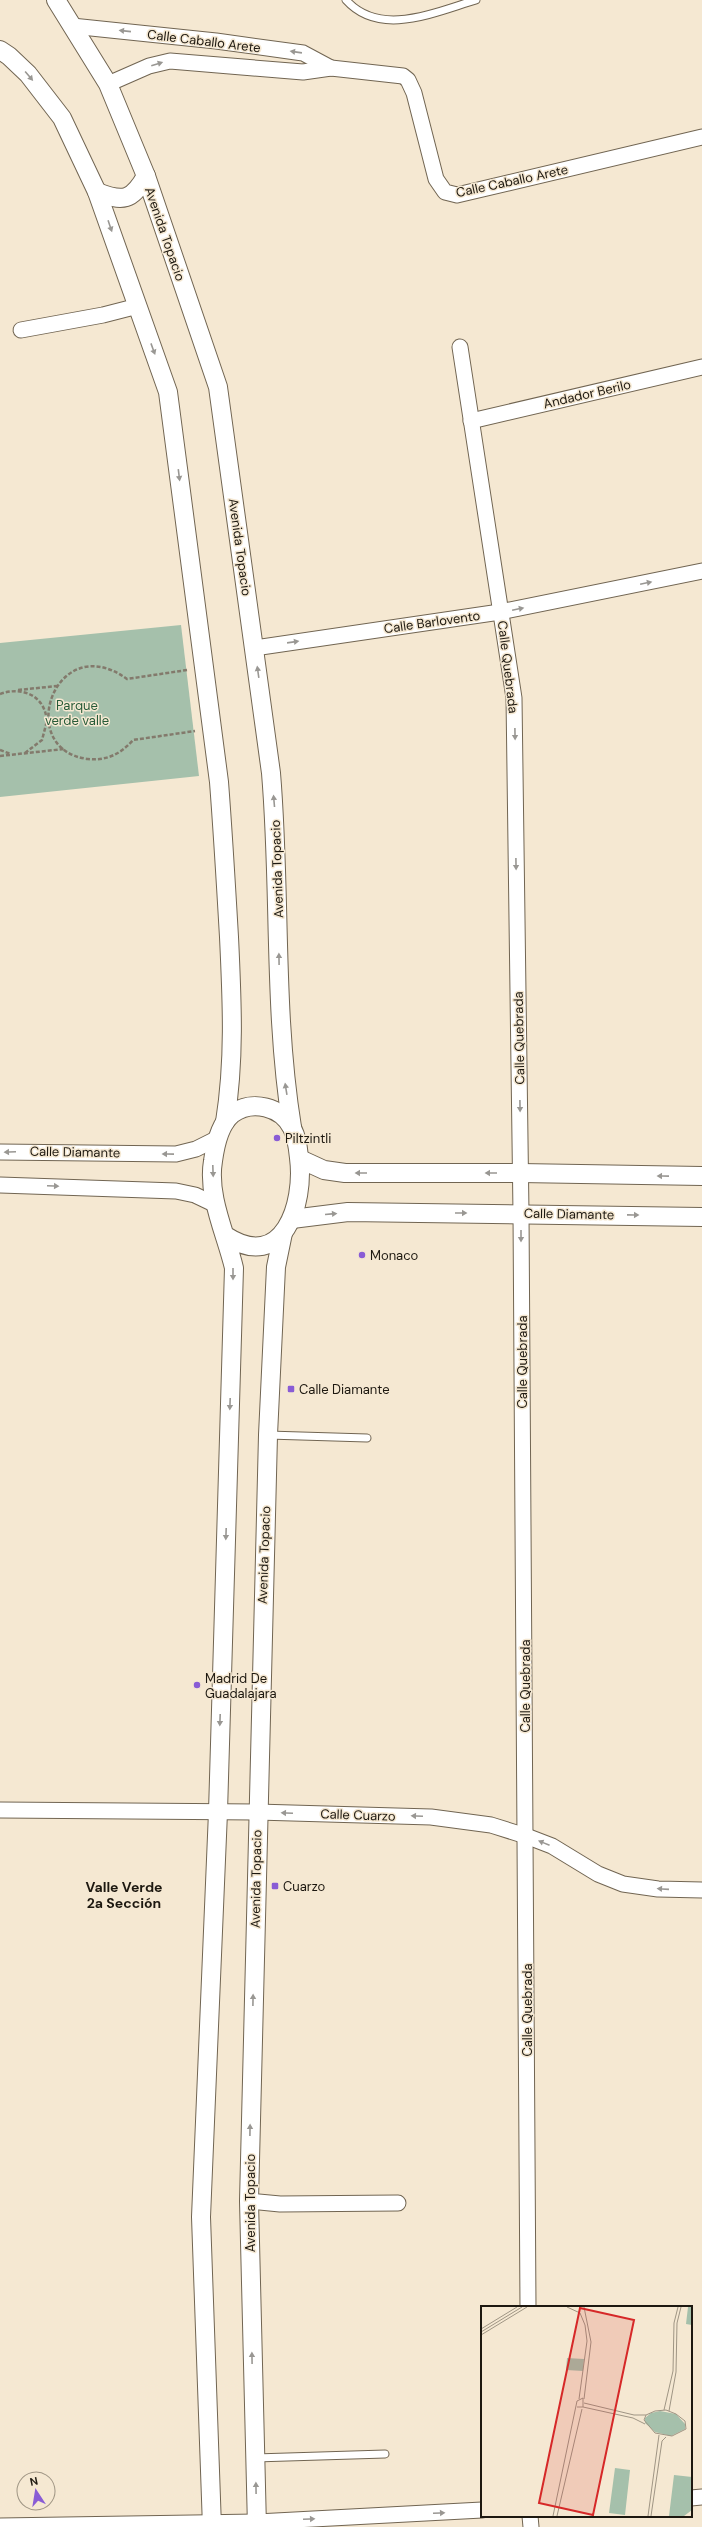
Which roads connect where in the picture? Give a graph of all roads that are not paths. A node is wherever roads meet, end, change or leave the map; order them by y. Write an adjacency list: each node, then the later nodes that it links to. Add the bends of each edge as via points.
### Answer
1 (56, 0): 4 (street, Avenida Topacio)
2 (346, 0): 3 (lane, via 360,12 390,21 413,18)
3 (476, 0)
4 (72, 26): 6 (street, Calle Caballo Arete, one-way to 4, via 303,53); 7 (street, Avenida Topacio)
5 (0, 50): 10 (street, one-way to 10, via 28,74 62,118)
6 (331, 68): 7 (street, Calle Caballo Arete, one-way to 6, via 170,60 303,72); 8 (street, Calle Caballo Arete, via 395,74 408,80 414,93 436,179 445,192 451,194)
7 (108, 84): 9 (street, Avenida Topacio)
8 (702, 138)
9 (146, 176): 10 (street, via 138,191 127,198 114,198); 18 (street, Avenida Topacio, via 218,387)
10 (98, 192): 11 (street, one-way to 11)
11 (138, 306): 12 (street); 20 (street, one-way to 20, via 168,392 212,729 224,842 234,1030 231,1088)
12 (21, 330)
13 (460, 348): 15 (street, Calle Quebrada)
14 (702, 367): 15 (street, Andador Berilo)
15 (471, 421): 17 (street, Calle Quebrada)
16 (702, 571): 17 (street, Calle Barlovento, one-way to 16)
17 (500, 612): 18 (street, Calle Barlovento, one-way to 17); 23 (street, Calle Quebrada, one-way to 23, via 514,698)
18 (254, 648): 19 (street, Avenida Topacio, one-way to 18, via 284,1077 281,1027 276,834 271,773)
19 (292, 1127): 20 (street, via 273,1110 264,1106 232,1114); 22 (street)
20 (222, 1130): 21 (street, Calle Diamante, one-way to 21, via 196,1148 176,1154); 26 (street, one-way to 26, via 212,1162)
21 (0, 1152)
22 (300, 1159): 23 (street, one-way to 22, via 345,1173 324,1170); 29 (street, via 301,1183)
23 (520, 1173): 24 (street, one-way to 23); 27 (street, Calle Quebrada)
24 (702, 1176)
25 (0, 1185): 26 (street, one-way to 26, via 176,1191 195,1195)
26 (216, 1205): 30 (street)
27 (521, 1213): 28 (street, Calle Diamante, one-way to 28); 29 (street, Calle Diamante, one-way to 27, via 348,1212); 36 (street, Calle Quebrada, one-way to 36)
28 (702, 1217)
29 (288, 1226): 30 (street, via 269,1245 253,1248); 31 (street, Avenida Topacio, via 276,1267)
30 (226, 1236): 34 (street, one-way to 34, via 234,1268)
31 (268, 1435): 32 (lane); 35 (street, Avenida Topacio)
32 (367, 1438)
33 (0, 1810): 34 (street, Calle Cuarzo)
34 (218, 1812): 35 (street, Calle Cuarzo); 48 (street, via 201,2217)
35 (257, 1812): 36 (street, Calle Cuarzo, one-way to 35, via 491,1825 432,1817); 38 (street, Avenida Topacio, one-way to 35)
36 (526, 1836): 37 (street, Calle Cuarzo, one-way to 36, via 658,1889 623,1884 598,1874 552,1846); 40 (street, Calle Quebrada)
37 (702, 1890)
38 (248, 2201): 39 (street, via 280,2204); 42 (street, Avenida Topacio, one-way to 38)
39 (398, 2203)
40 (528, 2306)
41 (385, 2454): 42 (lane)
42 (255, 2458): 47 (street, Avenida Topacio, one-way to 42)
43 (702, 2497): 44 (street)
44 (692, 2498)
45 (481, 2510): 47 (street, one-way to 45)
46 (530, 2517): 50 (street)
47 (257, 2524): 48 (street)
48 (212, 2525): 49 (street)
49 (0, 2526)
50 (531, 2527)

